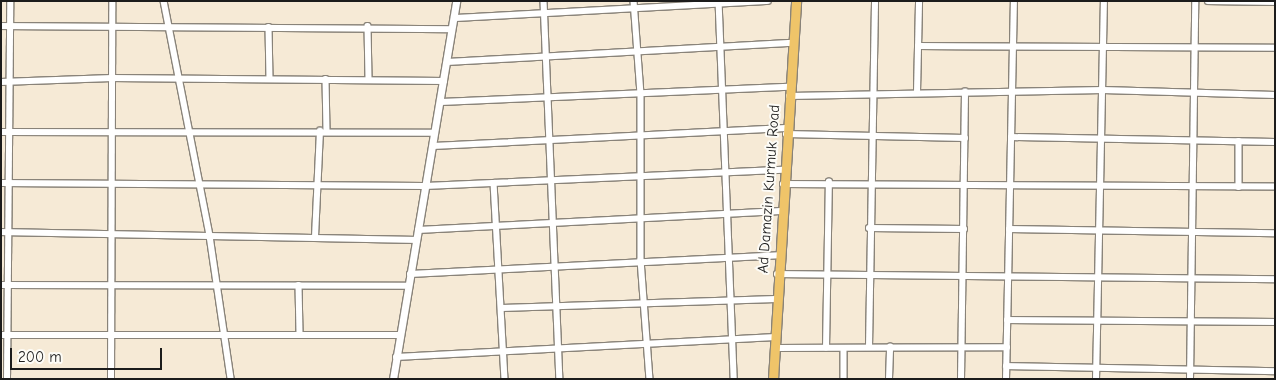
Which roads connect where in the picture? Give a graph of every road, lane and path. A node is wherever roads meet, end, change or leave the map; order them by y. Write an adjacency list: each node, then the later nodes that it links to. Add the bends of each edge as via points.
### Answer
1 (10, 1): 23 (street)
2 (112, 1): 20 (street)
3 (164, 1): 21 (street)
4 (456, 1): 19 (street)
5 (544, 1): 18 (street)
6 (634, 1): 17 (street)
7 (768, 1): 15 (street)
8 (796, 1): 27 (highway, Ad Damazin Kurmuk Road)
9 (875, 1): 48 (street)
10 (919, 1): 29 (street)
11 (1014, 1): 31 (street)
12 (1104, 1): 30 (street)
13 (1195, 1): 32 (street)
14 (1208, 1): 16 (street)
15 (719, 2): 17 (street); 28 (street)
16 (1275, 2)
17 (634, 10): 18 (street); 34 (street)
18 (545, 13): 19 (street); 35 (street)
19 (454, 18): 26 (street)
20 (112, 25): 21 (street); 23 (street); 37 (street)
21 (168, 25): 25 (street); 38 (street)
22 (1, 26): 23 (street)
23 (10, 26): 44 (street)
24 (368, 26): 25 (street); 26 (street); 40 (street)
25 (269, 27): 41 (street)
26 (452, 29): 36 (street)
27 (792, 43): 28 (street); 47 (highway, Ad Damazin Kurmuk Road)
28 (720, 46): 34 (street); 45 (street)
29 (918, 46): 31 (street); 49 (street)
30 (1104, 46): 31 (street); 32 (street); 46 (street)
31 (1012, 47): 52 (street)
32 (1195, 47): 33 (street); 51 (street)
33 (1275, 48)
34 (638, 49): 35 (street); 53 (street)
35 (546, 56): 36 (street); 55 (street)
36 (447, 62): 42 (street)
37 (112, 78): 38 (street); 44 (street); 59 (street)
38 (181, 79): 41 (street); 57 (street)
39 (326, 79): 40 (street); 41 (street); 61 (street)
40 (369, 79): 42 (street)
41 (270, 80)
42 (444, 81): 56 (street)
43 (1, 82): 44 (street)
44 (10, 82): 64 (street)
45 (721, 88): 47 (street); 53 (street); 58 (street)
46 (1104, 90): 51 (street); 52 (street); 71 (street)
47 (789, 92): 48 (street); 62 (highway, Ad Damazin Kurmuk Road)
48 (873, 92): 49 (street); 67 (street)
49 (917, 92): 50 (street)
50 (965, 92): 52 (street); 70 (street)
51 (1194, 92): 54 (street); 72 (street)
52 (1011, 93): 68 (street)
53 (641, 94): 55 (street); 66 (street)
54 (1275, 95)
55 (548, 99): 56 (street); 69 (street)
56 (441, 102): 65 (street)
57 (191, 130): 59 (street); 60 (street); 83 (street)
58 (725, 130): 62 (street); 66 (street); 77 (street)
59 (111, 131): 64 (street); 87 (street)
60 (320, 131): 61 (street); 84 (street)
61 (327, 131): 65 (street)
62 (786, 131): 67 (street); 76 (highway, Ad Damazin Kurmuk Road)
63 (1, 132): 64 (street)
64 (10, 132): 82 (street)
65 (435, 133): 75 (street)
66 (640, 134): 69 (street); 78 (street)
67 (872, 135): 70 (street); 86 (street)
68 (1011, 137): 71 (street); 90 (street)
69 (550, 138): 75 (street); 79 (street)
70 (965, 138): 89 (street)
71 (1102, 138): 72 (street); 91 (street)
72 (1192, 140): 73 (street); 93 (street)
73 (1239, 141): 74 (street); 94 (street)
74 (1275, 142)
75 (433, 146): 92 (street)
76 (783, 170): 77 (street); 88 (highway, Ad Damazin Kurmuk Road)
77 (727, 172): 78 (street); 97 (street)
78 (639, 175): 79 (street); 98 (street)
79 (552, 180): 85 (street); 99 (street)
80 (829, 182): 86 (street); 88 (street); 118 (street)
81 (1, 183): 82 (street)
82 (9, 183): 87 (street); 106 (street)
83 (201, 183): 84 (street); 87 (street); 110 (street)
84 (317, 183): 92 (street); 111 (street)
85 (494, 183): 92 (street); 100 (street)
86 (870, 183): 89 (street); 101 (street)
87 (112, 184): 108 (street)
88 (782, 184): 96 (highway, Ad Damazin Kurmuk Road)
89 (966, 184): 90 (street); 102 (street)
90 (1010, 184): 91 (street); 103 (street)
91 (1102, 184): 93 (street); 105 (street)
92 (425, 186): 104 (street)
93 (1191, 186): 94 (street); 107 (street)
94 (1239, 187): 95 (street)
95 (1275, 187)
96 (781, 211): 97 (street); 113 (highway, Ad Damazin Kurmuk Road)
97 (729, 215): 98 (street); 114 (street)
98 (640, 218): 99 (street); 115 (street)
99 (553, 223): 100 (street); 116 (street)
100 (497, 225): 104 (street); 117 (street)
101 (869, 228): 102 (street); 121 (street)
102 (964, 229): 122 (street)
103 (1009, 229): 105 (street); 123 (street)
104 (418, 230): 112 (street)
105 (1101, 230): 107 (street); 124 (street)
106 (5, 232): 108 (street); 127 (street)
107 (1191, 232): 109 (street); 125 (street)
108 (113, 233): 110 (street); 128 (street)
109 (1275, 233)
110 (210, 236): 111 (street); 130 (street)
111 (315, 237): 112 (street)
112 (416, 240): 119 (street)
113 (779, 255): 114 (street); 120 (highway, Ad Damazin Kurmuk Road)
114 (730, 256): 115 (street); 133 (street)
115 (641, 260): 116 (street); 134 (street)
116 (555, 264): 117 (street); 135 (street)
117 (500, 267): 119 (street); 136 (street)
118 (827, 273): 120 (street); 121 (street); 155 (street)
119 (410, 274): 131 (street)
120 (777, 274): 132 (highway, Ad Damazin Kurmuk Road)
121 (869, 274): 122 (street); 149 (street)
122 (962, 275): 123 (street); 151 (street)
123 (1006, 275): 124 (street); 137 (street)
124 (1098, 276): 125 (street); 138 (street)
125 (1191, 278): 126 (street); 140 (street)
126 (1275, 279)
127 (4, 285): 128 (street); 143 (street)
128 (110, 285): 130 (street); 144 (street)
129 (300, 285): 130 (street); 131 (street); 142 (street)
130 (217, 286): 141 (street)
131 (408, 286): 145 (street)
132 (776, 299): 133 (street); 146 (highway, Ad Damazin Kurmuk Road)
133 (731, 300): 134 (street); 147 (street)
134 (645, 303): 135 (street); 148 (street)
135 (557, 306): 136 (street); 153 (street)
136 (502, 308): 157 (street)
137 (1006, 320): 138 (street); 152 (street)
138 (1097, 321): 140 (street); 160 (street)
139 (1275, 322): 140 (street)
140 (1190, 323): 161 (street)
141 (223, 334): 142 (street); 144 (street); 165 (street)
142 (300, 334): 145 (street)
143 (5, 335): 144 (street); 163 (street)
144 (110, 335): 164 (street)
145 (400, 335): 158 (street)
146 (775, 337): 147 (street); 154 (highway, Ad Damazin Kurmuk Road)
147 (732, 340): 148 (street); 170 (street)
148 (649, 344): 153 (street); 169 (street)
149 (869, 347): 150 (street); 156 (street)
150 (890, 347): 151 (street); 173 (street)
151 (961, 347): 152 (street); 174 (street)
152 (1006, 347): 159 (street)
153 (559, 348): 157 (street); 168 (street)
154 (775, 348): 155 (street); 171 (highway, Ad Damazin Kurmuk Road)
155 (826, 348): 156 (street)
156 (844, 348): 172 (street)
157 (504, 350): 158 (street); 167 (street)
158 (396, 357): 166 (street)
159 (1006, 366): 160 (street); 175 (street)
160 (1096, 367): 161 (street); 176 (street)
161 (1190, 368): 162 (street); 177 (street)
162 (1275, 370)
163 (7, 379)
164 (110, 379)
165 (231, 379)
166 (393, 379)
167 (505, 379)
168 (560, 379)
169 (650, 379)
170 (734, 379)
171 (773, 379)
172 (844, 379)
173 (889, 379)
174 (961, 379)
175 (1006, 379)
176 (1096, 379)
177 (1190, 379)

